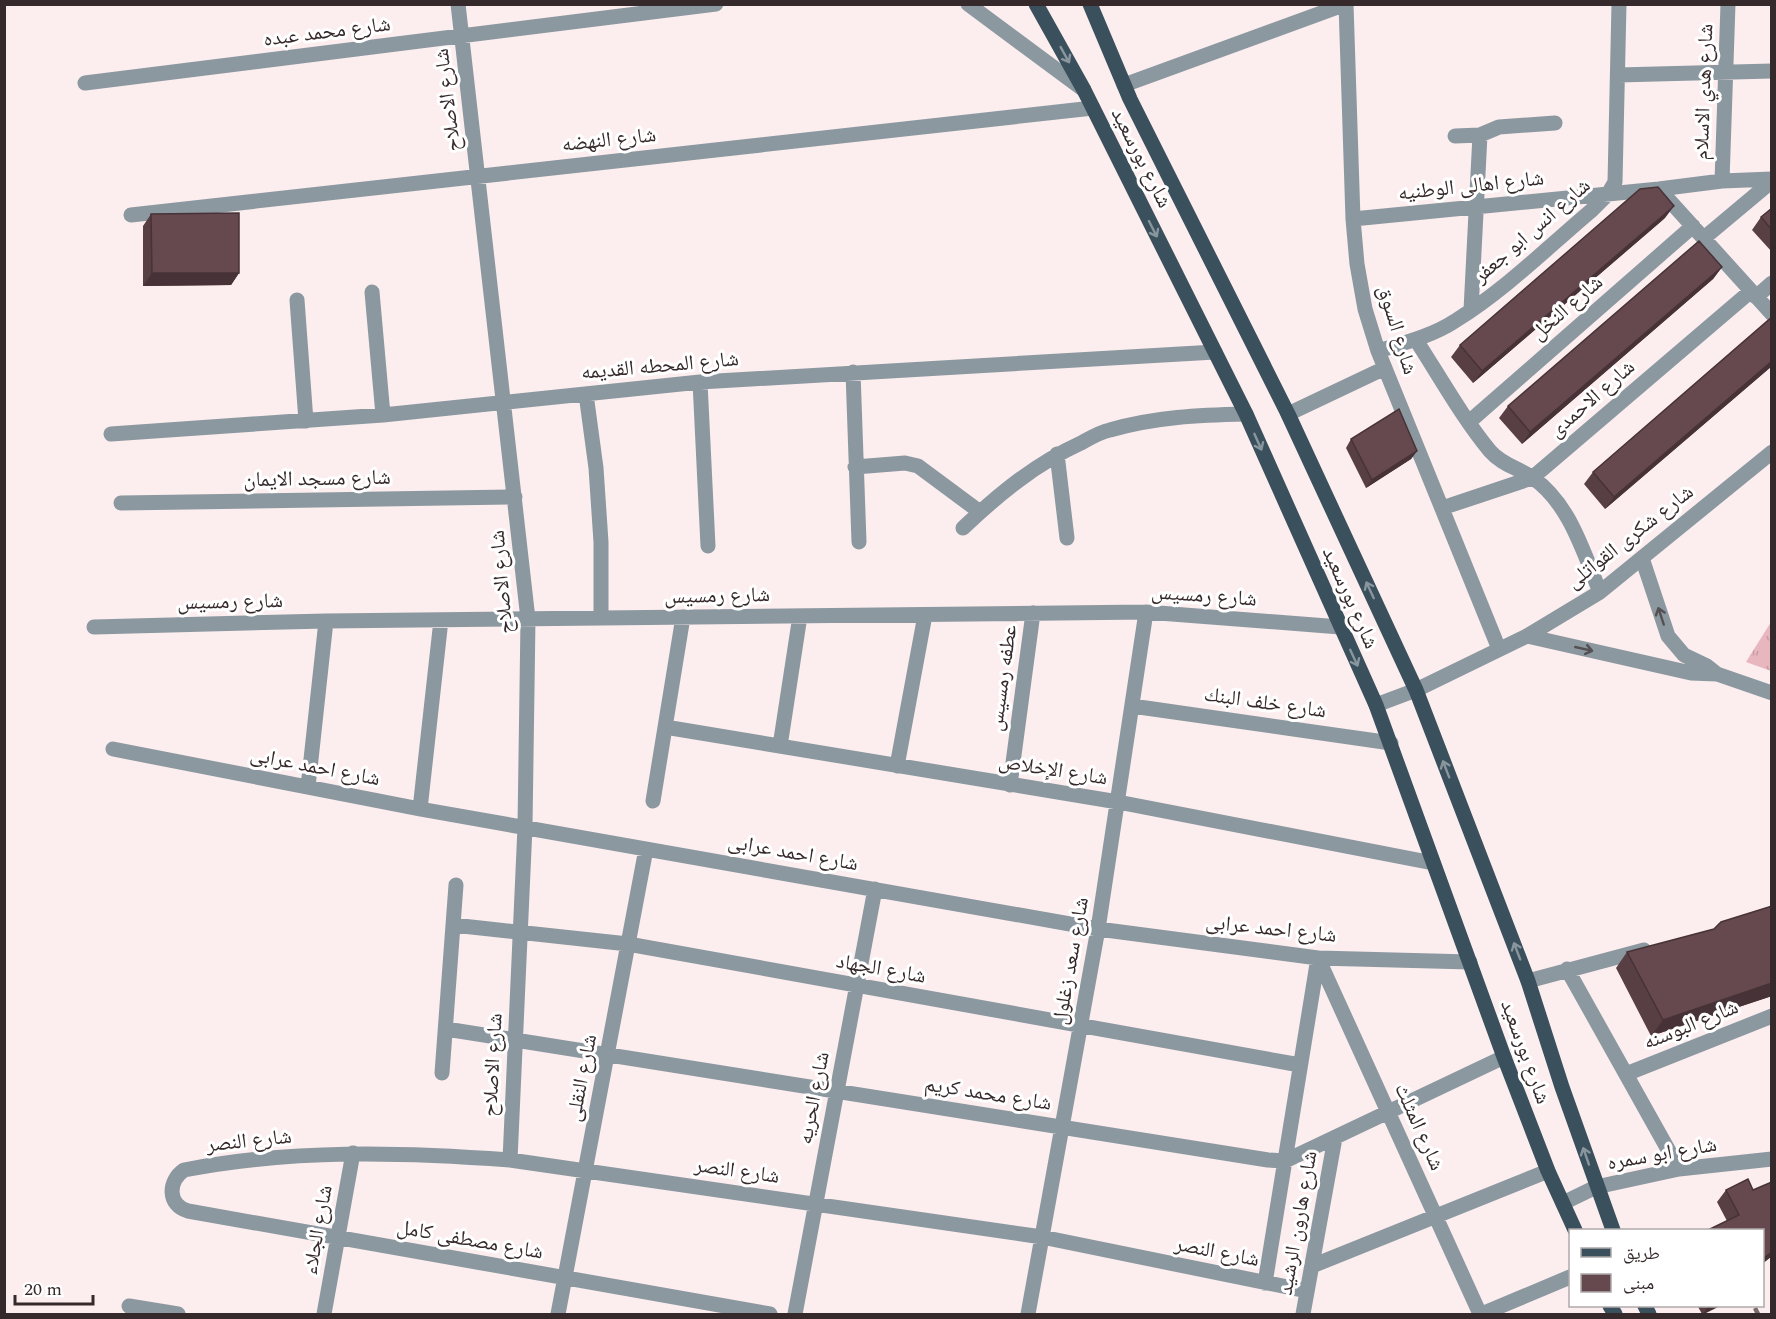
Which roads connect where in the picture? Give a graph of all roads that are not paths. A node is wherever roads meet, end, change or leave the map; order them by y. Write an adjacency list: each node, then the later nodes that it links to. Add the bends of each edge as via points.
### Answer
1 (458, 4): 9 (street, شارع الاصلاح)
2 (716, 4): 9 (street, شارع محمد عبده)
3 (968, 4): 15 (street)
4 (1036, 4): 15 (main road, شارع بورسعيد, one-way to 15)
5 (1090, 4): 14 (main road, شارع بورسعيد)
6 (1346, 4): 14 (street); 27 (street, شارع السوق)
7 (1619, 4): 12 (street, شارع انس ابو جعفر)
8 (1728, 4): 11 (street, شارع هدي الاسلام)
9 (461, 36): 13 (street, شارع محمد عبده); 20 (street, شارع الاصلاح)
10 (1772, 71): 11 (street)
11 (1725, 72): 12 (street); 22 (street, شارع هدي الاسلام)
12 (1618, 75): 24 (street, شارع انس ابو جعفر, via 1615,182)
13 (86, 83)
14 (1124, 85): 45 (main road, شارع بورسعيد)
15 (1084, 90): 16 (main road, شارع بورسعيد)
16 (1093, 108): 20 (street, شارع النهضه); 38 (main road, شارع بورسعيد, one-way to 38)
17 (1555, 123): 18 (street, via 1499,127)
18 (1480, 135): 19 (street); 25 (street)
19 (1455, 136)
20 (477, 176): 26 (street, شارع النهضه); 43 (street, شارع الاصلاح)
21 (1772, 180): 22 (street, شارع اهالى الوطنيه); 29 (street)
22 (1722, 181): 23 (street, شارع اهالى الوطنيه)
23 (1659, 189): 24 (street, شارع اهالى الوطنيه); 28 (street)
24 (1608, 194): 25 (street, شارع اهالى الوطنيه); 34 (street, شارع انس ابو جعفر)
25 (1476, 207): 27 (street, شارع اهالى الوطنيه); 34 (street)
26 (131, 215)
27 (1353, 219): 37 (street, شارع السوق, via 1365,309)
28 (1693, 226): 29 (street); 48 (street, شارع النخل)
29 (1704, 238): 32 (street)
30 (1772, 283): 32 (street, شارع الاحمدى)
31 (372, 292): 46 (street)
32 (1754, 294): 35 (street); 53 (street, شارع الاحمدى)
33 (297, 300): 47 (street)
34 (1471, 309): 36 (street, شارع انس ابو جعفر)
35 (1772, 314)
36 (1416, 340): 37 (street, شارع انس ابو جعفر); 48 (street)
37 (1377, 351): 39 (street, شارع السوق)
38 (1215, 352): 40 (street, شارع المحطه القديمه); 44 (main road, شارع بورسعيد)
39 (1384, 368): 45 (street); 56 (street, شارع السوق)
40 (853, 372): 41 (street, شارع المحطه القديمه); 52 (street)
41 (700, 382): 42 (street, شارع المحطه القديمه); 61 (street)
42 (586, 394): 43 (street, شارع المحطه القديمه); 69 (street, via 596,468)
43 (504, 402): 46 (street, شارع المحطه القديمه); 54 (street, شارع الاصلاح)
44 (1246, 414): 51 (street, via 1152,420 1107,430); 74 (main road, شارع بورسعيد, one-way to 74)
45 (1288, 414): 78 (main road, شارع بورسعيد, one-way to 45)
46 (383, 415): 47 (street, شارع المحطه القديمه)
47 (306, 421): 49 (street, شارع المحطه القديمه)
48 (1469, 422): 53 (street, via 1492,453)
49 (111, 434)
50 (1772, 452): 62 (street, شارع شكرى القواتلى)
51 (1057, 454): 57 (street); 59 (street)
52 (855, 467): 57 (street, via 905,463 918,466); 60 (street)
53 (1532, 478): 56 (street, شارع الاحمدى); 63 (street, via 1568,517)
54 (514, 496): 55 (street, شارع مسجد الايمان); 70 (street, شارع الاصلاح)
55 (121, 503)
56 (1442, 508): 76 (street, شارع السوق)
57 (980, 512): 58 (street)
58 (963, 528)
59 (1067, 538)
60 (858, 542)
61 (708, 546)
62 (1642, 558): 63 (street, شارع شكرى القواتلى); 77 (street, one-way to 62, via 1684,654 1668,636)
63 (1600, 592): 75 (street, شارع شكرى القواتلى)
64 (1146, 612): 65 (street, شارع رمسيس); 74 (street, شارع رمسيس); 81 (street, شارع سعد زغلول)
65 (1033, 613): 66 (street, شارع رمسيس); 87 (street, عطفه رمسيس)
66 (925, 615): 67 (street, شارع رمسيس); 86 (street)
67 (800, 616): 68 (street, شارع رمسيس); 84 (street)
68 (683, 617): 69 (street, شارع رمسيس); 82 (street)
69 (602, 618): 70 (street, شارع رمسيس)
70 (528, 619): 71 (street, شارع رمسيس); 92 (street, شارع الاصلاح)
71 (441, 620): 72 (street, شارع رمسيس); 91 (street)
72 (326, 621): 73 (street, شارع رمسيس); 88 (street)
73 (94, 627)
74 (1340, 627): 80 (main road, شارع بورسعيد, one-way to 80)
75 (1527, 636): 76 (street, شارع شكرى القواتلى); 77 (street, one-way to 77, via 1691,673)
76 (1499, 649): 78 (street, شارع شكرى القواتلى)
77 (1717, 674): 79 (street)
78 (1416, 690): 80 (street, شارع شكرى القواتلى); 105 (main road, شارع بورسعيد, one-way to 78)
79 (1772, 693)
80 (1376, 705): 83 (main road, شارع بورسعيد)
81 (1132, 706): 83 (street, شارع خلف البنك); 90 (street, شارع سعد زغلول)
82 (665, 727): 84 (street, شارع الإخلاص); 89 (street)
83 (1391, 743): 94 (main road, شارع بورسعيد)
84 (780, 746): 86 (street, شارع الإخلاص)
85 (113, 749): 88 (street, شارع احمد عرابى)
86 (897, 766): 87 (street, شارع الإخلاص)
87 (1010, 785): 90 (street, شارع الإخلاص)
88 (308, 787): 91 (street, شارع احمد عرابى)
89 (653, 801)
90 (1118, 802): 94 (street, شارع الإخلاص); 98 (street, شارع سعد زغلول)
91 (420, 808): 92 (street, شارع احمد عرابى)
92 (525, 827): 93 (street, شارع احمد عرابى); 99 (street, شارع الاصلاح)
93 (646, 849): 96 (street, شارع احمد عرابى); 100 (street, شارع النقلى)
94 (1433, 863): 103 (main road, شارع بورسعيد)
95 (456, 885): 97 (street)
96 (875, 889): 98 (street, شارع احمد عرابى); 106 (street, شارع الحريه)
97 (453, 925): 99 (street, شارع الجهاد); 109 (street)
98 (1098, 929): 102 (street, شارع احمد عرابى); 108 (street, شارع سعد زغلول)
99 (521, 932): 100 (street, شارع الجهاد); 110 (street, شارع الاصلاح)
100 (628, 944): 106 (street, شارع الجهاد); 111 (street, شارع النقلى)
101 (1655, 947): 104 (street)
102 (1318, 958): 103 (street, شارع احمد عرابى); 113 (street); 117 (street, شارع المثلث)
103 (1470, 963): 112 (main road, شارع بورسعيد)
104 (1567, 969): 105 (street); 115 (street)
105 (1528, 981): 127 (main road, شارع بورسعيد, one-way to 105)
106 (857, 986): 108 (street, شارع الجهاد); 116 (street, شارع الحريه)
107 (1772, 1016): 115 (street, شارع البوسنه)
108 (1081, 1026): 113 (street, شارع الجهاد); 118 (street, شارع سعد زغلول)
109 (446, 1029): 110 (street, شارع محمد كريم); 114 (street)
110 (515, 1040): 111 (street, شارع محمد كريم); 122 (street, شارع الاصلاح)
111 (607, 1055): 116 (street, شارع محمد كريم); 125 (street, شارع النقلى)
112 (1504, 1058): 117 (street); 126 (main road, شارع بورسعيد)
113 (1300, 1065): 123 (street)
114 (442, 1073)
115 (1626, 1074): 124 (street)
116 (837, 1091): 118 (street, شارع محمد كريم); 129 (street, شارع الحريه)
117 (1389, 1113): 119 (street); 131 (street, شارع المثلث)
118 (1062, 1128): 123 (street, شارع محمد كريم); 134 (street, شارع سعد زغلول)
119 (1335, 1138): 123 (street); 136 (street, شارع هارون الرشيد)
120 (353, 1153): 122 (street, شارع النصر); 128 (street, شارع النصر, via 261,1158 184,1170 175,1178); 135 (street, شارع الجلاء)
121 (1772, 1159): 124 (street, شارع ابو سمره)
122 (510, 1160): 125 (street, شارع النصر)
123 (1285, 1161): 139 (street)
124 (1679, 1169): 127 (street, شارع ابو سمره)
125 (586, 1171): 129 (street, شارع النصر); 138 (street, شارع النقلى)
126 (1548, 1171): 130 (main road, شارع بورسعيد); 131 (street)
127 (1596, 1187): 130 (street, شارع ابو سمره); 133 (main road, شارع بورسعيد)
128 (172, 1194): 135 (street, شارع مصطفى كامل, via 177,1206 188,1211)
129 (816, 1203): 134 (street, شارع النصر); 146 (street, شارع الحريه)
130 (1563, 1203): 132 (main road, شارع بورسعيد)
131 (1436, 1217): 136 (street); 149 (street, شارع المثلث)
132 (1575, 1229)
133 (1613, 1229)
134 (1042, 1237): 139 (street, شارع النصر); 147 (street, شارع سعد زغلول)
135 (338, 1238): 138 (street, شارع مصطفى كامل); 143 (street, شارع الجلاء)
136 (1312, 1266): 140 (street, شارع هارون الرشيد)
137 (1569, 1277): 149 (street)
138 (565, 1278): 144 (street, شارع النقلى); 145 (street, شارع مصطفى كامل)
139 (1265, 1283): 140 (street, شارع النصر)
140 (1307, 1292): 148 (street, شارع هارون الرشيد)
141 (129, 1306): 142 (street)
142 (178, 1314)
143 (324, 1314)
144 (558, 1314)
145 (770, 1314)
146 (795, 1314)
147 (1028, 1314)
148 (1303, 1314)
149 (1481, 1314)

